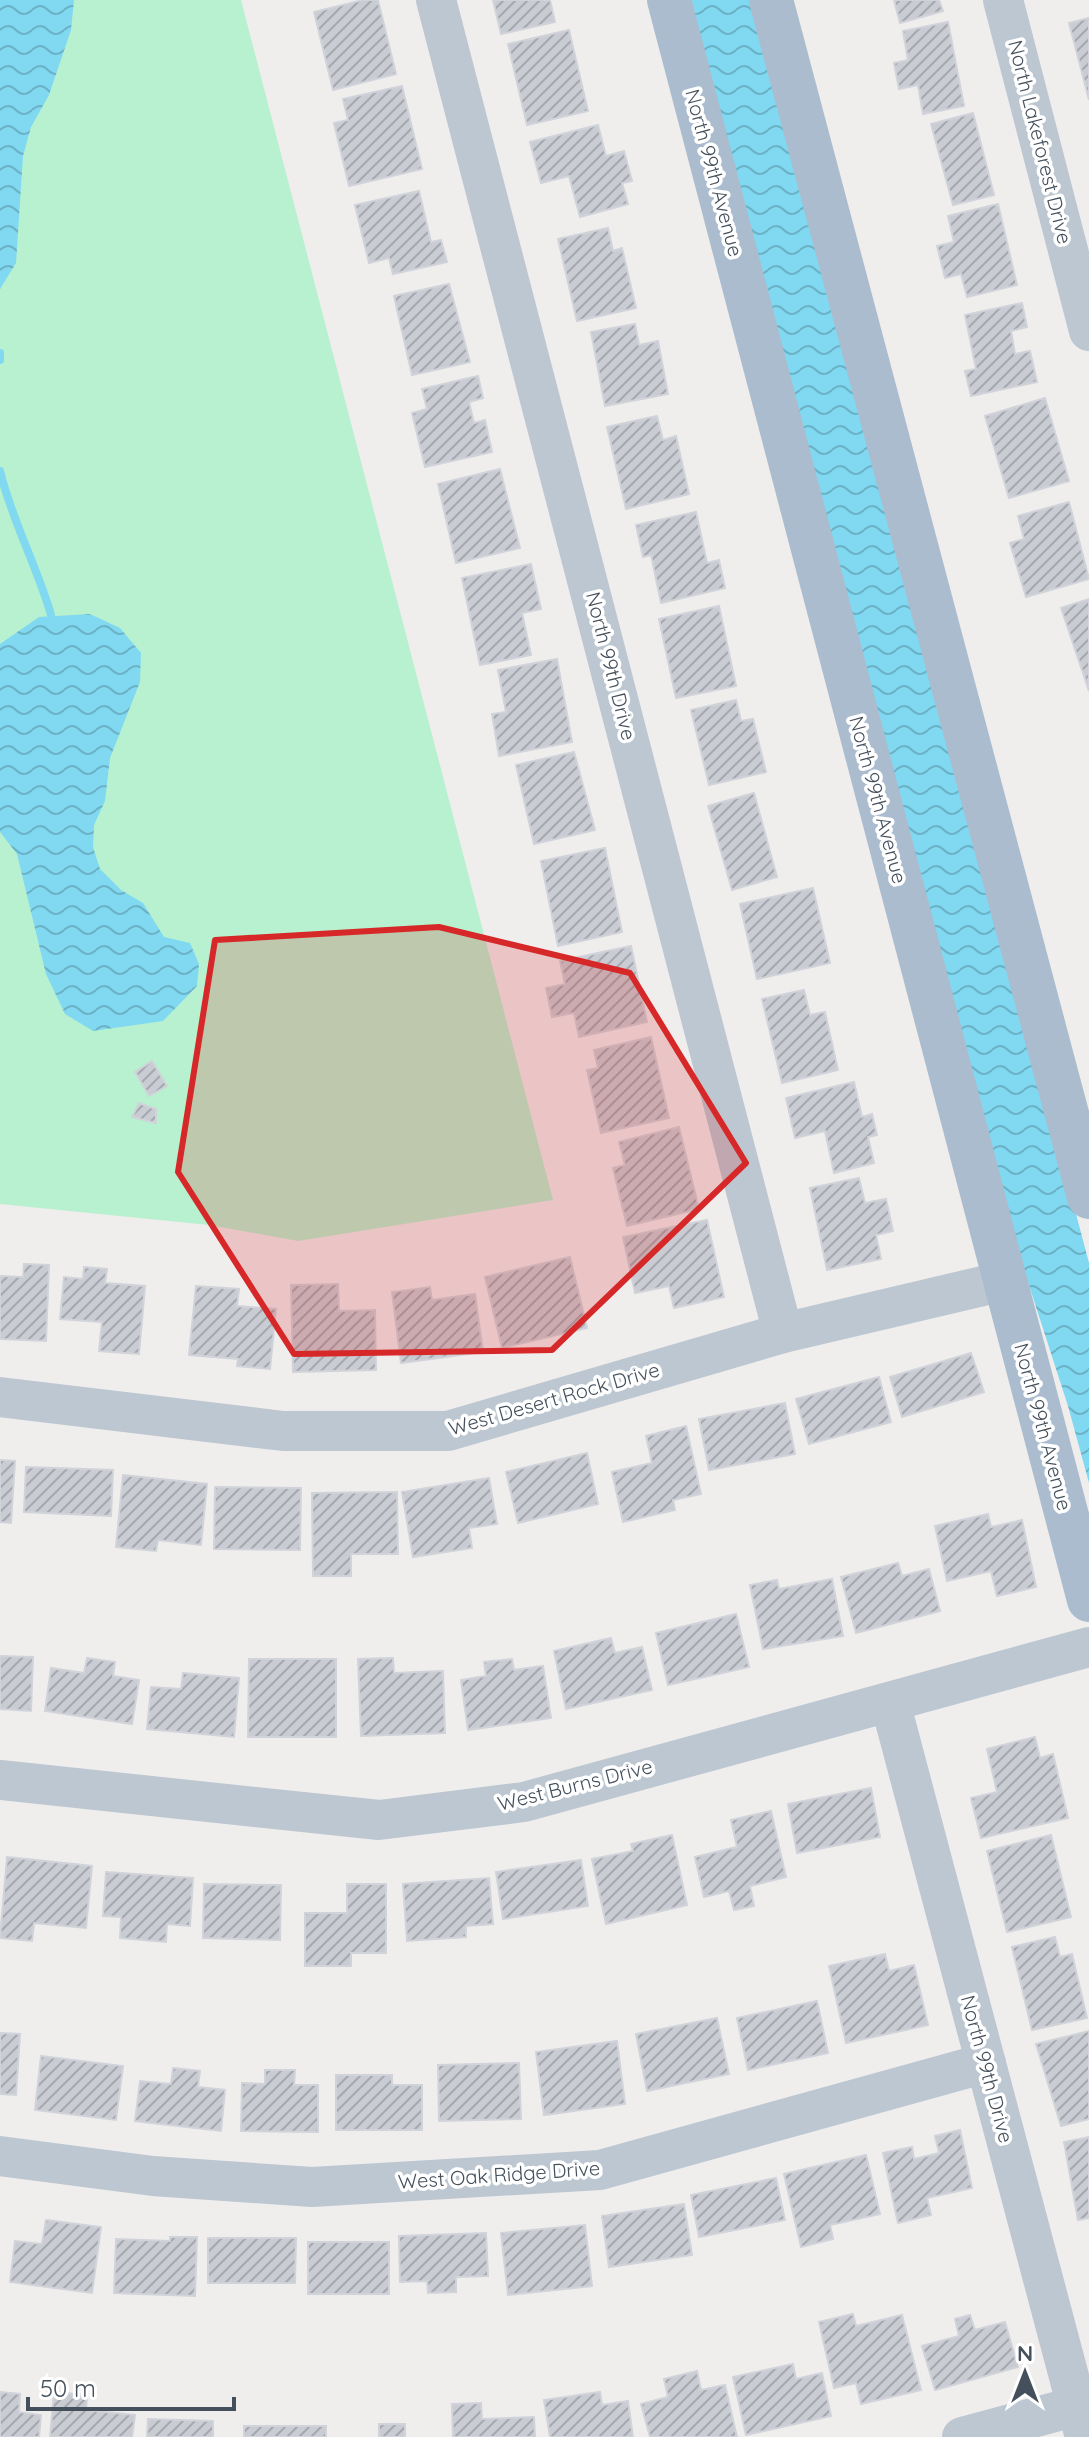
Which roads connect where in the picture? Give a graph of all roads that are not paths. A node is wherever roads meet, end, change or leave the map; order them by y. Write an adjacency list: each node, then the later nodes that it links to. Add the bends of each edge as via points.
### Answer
1 (436, 0): 8 (street, North 99th Drive)
2 (669, 0): 7 (main road, North 99th Avenue)
3 (771, 0): 6 (main road)
4 (1003, 0): 5 (street, North Lakeforest Drive)
5 (1089, 331)
6 (1089, 1197)
7 (1004, 1281): 8 (street, West Desert Rock Drive); 10 (main road, North 99th Avenue)
8 (783, 1333): 9 (street, West Desert Rock Drive, via 448,1431 283,1431)
9 (0, 1397)
10 (1089, 1600)
11 (1089, 1647): 12 (street, West Burns Drive)
12 (890, 1702): 13 (street, West Burns Drive, via 524,1802 379,1820); 14 (street, North 99th Drive)
13 (0, 1780)
14 (986, 2063): 15 (street, West Oak Ridge Drive, via 600,2170 312,2187 153,2176); 16 (street, North 99th Drive)
15 (0, 2156)
16 (1081, 2422): 17 (street)
17 (962, 2437)

